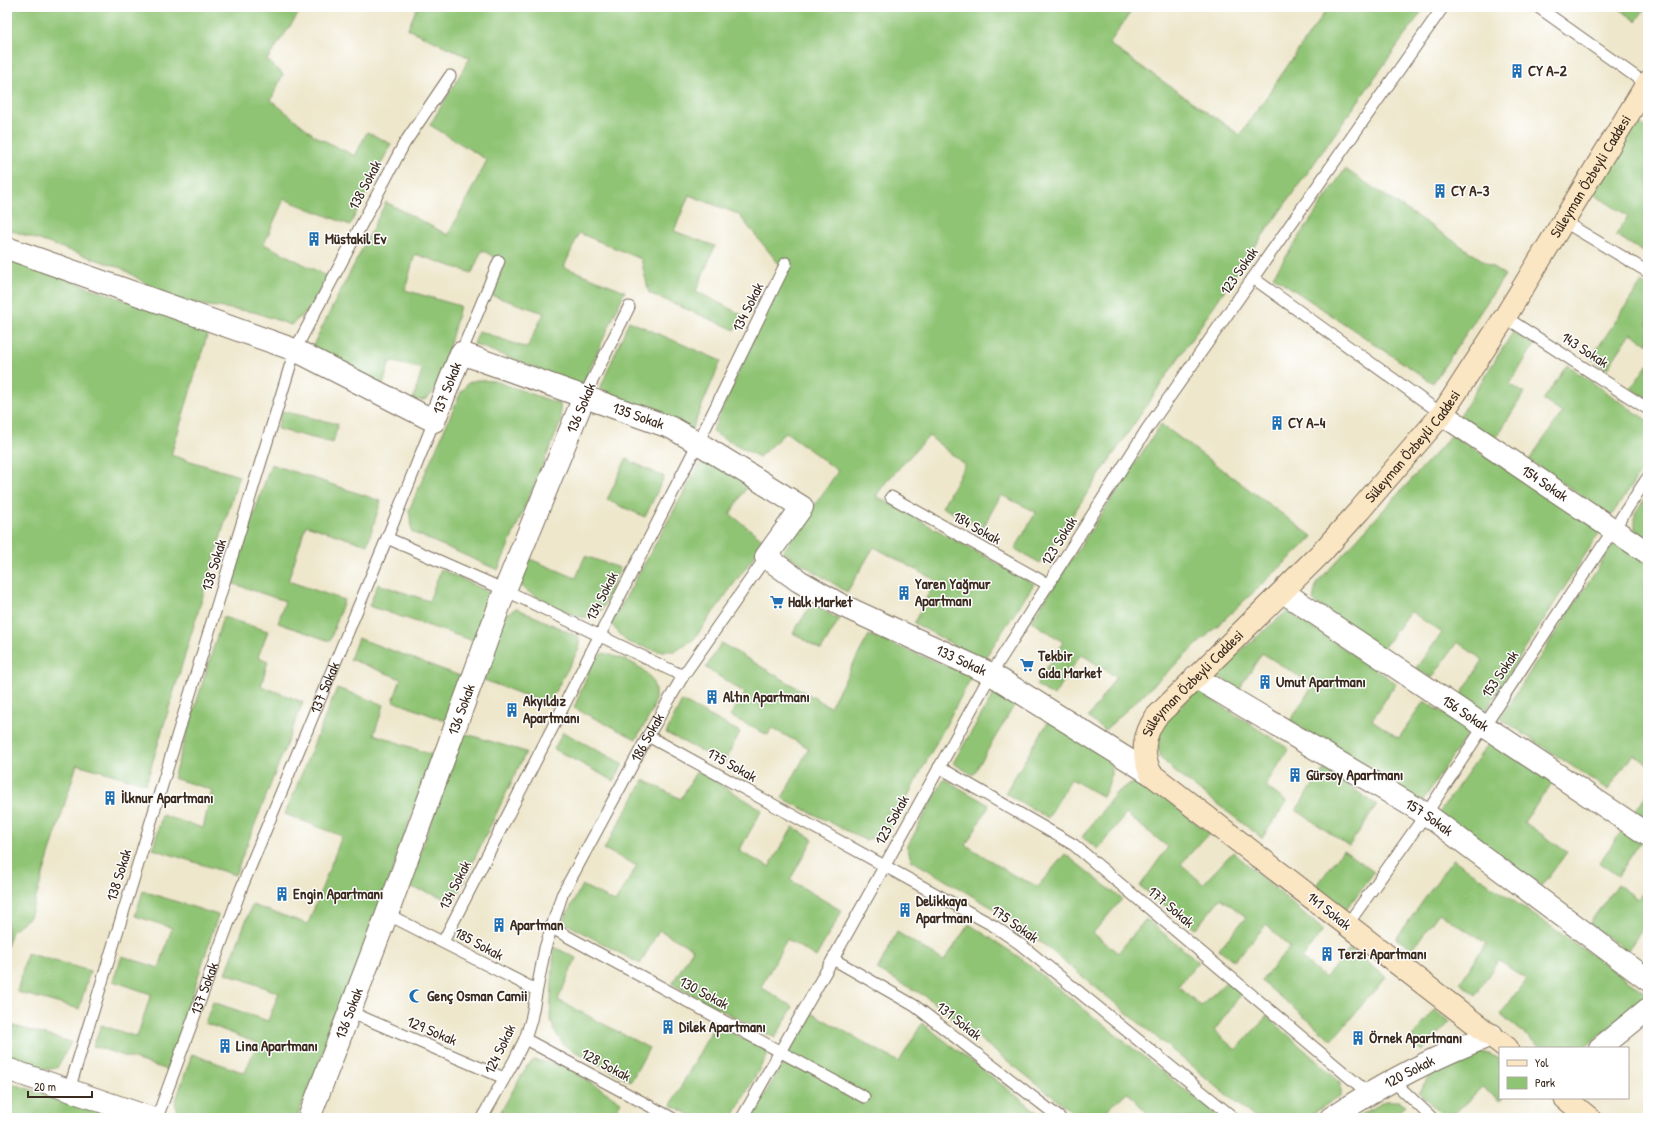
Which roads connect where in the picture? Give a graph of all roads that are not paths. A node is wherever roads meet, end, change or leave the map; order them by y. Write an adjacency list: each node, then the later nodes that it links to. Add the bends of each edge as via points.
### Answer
1 (1443, 7): 10 (lane, 123 Sokak)
2 (1538, 7): 4 (lane)
3 (450, 76): 13 (lane, 138 Sokak, via 404,144)
4 (1645, 94): 5 (street, Süleyman Özbeyli Caddesi)
5 (1564, 221): 9 (lane); 12 (street, Süleyman Özbeyli Caddesi)
6 (7, 248): 13 (street)
7 (500, 261): 14 (lane, 137 Sokak)
8 (786, 263): 19 (lane, 134 Sokak)
9 (1648, 272)
10 (1253, 278): 17 (lane); 27 (lane, 123 Sokak, via 1147,429)
11 (629, 307): 15 (lane, 136 Sokak)
12 (1505, 317): 16 (lane, 143 Sokak); 17 (street, Süleyman Özbeyli Caddesi)
13 (296, 350): 18 (street); 57 (lane, 138 Sokak)
14 (461, 353): 15 (street, 135 Sokak); 18 (street, 137 Sokak)
15 (584, 398): 19 (street, 135 Sokak, via 672,428); 28 (street, 136 Sokak)
16 (1648, 409)
17 (1442, 414): 23 (street, 154 Sokak); 29 (street, Süleyman Özbeyli Caddesi, via 1359,511)
18 (434, 421): 24 (lane, 137 Sokak)
19 (698, 443): 22 (street, 135 Sokak); 30 (lane, 134 Sokak)
20 (1648, 477): 23 (lane, 153 Sokak)
21 (891, 497): 27 (lane, 184 Sokak)
22 (802, 507): 26 (street, 186 Sokak)
23 (1613, 529): 25 (street, 154 Sokak); 34 (lane, 153 Sokak)
24 (387, 538): 28 (lane); 62 (lane, 137 Sokak, via 241,889)
25 (1648, 553)
26 (766, 557): 31 (street, 133 Sokak, via 779,568 839,604); 32 (lane, 186 Sokak)
27 (1049, 585): 31 (lane, 123 Sokak)
28 (505, 590): 30 (lane); 41 (street, 136 Sokak)
29 (1283, 592): 33 (street, Süleyman Özbeyli Caddesi); 34 (street, 156 Sokak)
30 (599, 634): 32 (lane); 44 (lane, 134 Sokak)
31 (991, 674): 36 (lane, 123 Sokak); 37 (street, 133 Sokak)
32 (683, 676): 35 (lane, 186 Sokak)
33 (1195, 677): 37 (street, Süleyman Özbeyli Caddesi, via 1156,717 1146,732 1144,755); 38 (street, 157 Sokak)
34 (1483, 726): 38 (lane, 153 Sokak); 39 (street, 156 Sokak)
35 (648, 736): 40 (lane, 175 Sokak); 43 (lane, 186 Sokak, via 562,896)
36 (939, 767): 40 (lane, 123 Sokak); 58 (lane, 177 Sokak, via 1074,845)
37 (1151, 774): 42 (street, 141 Sokak)
38 (1426, 814): 42 (lane, 153 Sokak); 46 (street, 157 Sokak)
39 (1648, 835)
40 (884, 865): 45 (lane, 123 Sokak); 68 (lane, 175 Sokak, via 983,920 1020,944)
41 (387, 914): 44 (lane, 185 Sokak); 49 (street, 136 Sokak)
42 (1347, 925): 51 (street, 141 Sokak)
43 (550, 927): 47 (lane, 186 Sokak); 53 (lane, 130 Sokak)
44 (443, 942): 47 (lane, 185 Sokak)
45 (833, 959): 53 (lane, 123 Sokak); 67 (lane, 131 Sokak, via 915,1006)
46 (1648, 980)
47 (536, 990): 50 (lane, 124 Sokak)
48 (1648, 1009): 52 (street)
49 (350, 1012): 55 (lane, 129 Sokak); 63 (street, 136 Sokak)
50 (525, 1039): 55 (lane, 124 Sokak); 65 (lane, 128 Sokak)
51 (1499, 1041): 56 (street, 120 Sokak, via 1447,1053)
52 (1601, 1047)
53 (780, 1051): 59 (lane, 130 Sokak); 66 (lane, 123 Sokak)
54 (7, 1069): 57 (street)
55 (504, 1078): 64 (lane, 124 Sokak)
56 (1392, 1080): 58 (street, 120 Sokak); 70 (lane)
57 (70, 1090): 61 (street)
58 (1368, 1093): 69 (street, 120 Sokak)
59 (864, 1097)
60 (1566, 1099): 71 (street)
61 (151, 1118)
62 (157, 1118)
63 (309, 1118)
64 (482, 1118)
65 (672, 1118)
66 (742, 1118)
67 (1060, 1118)
68 (1234, 1118)
69 (1331, 1118)
70 (1432, 1118)
71 (1589, 1118)

